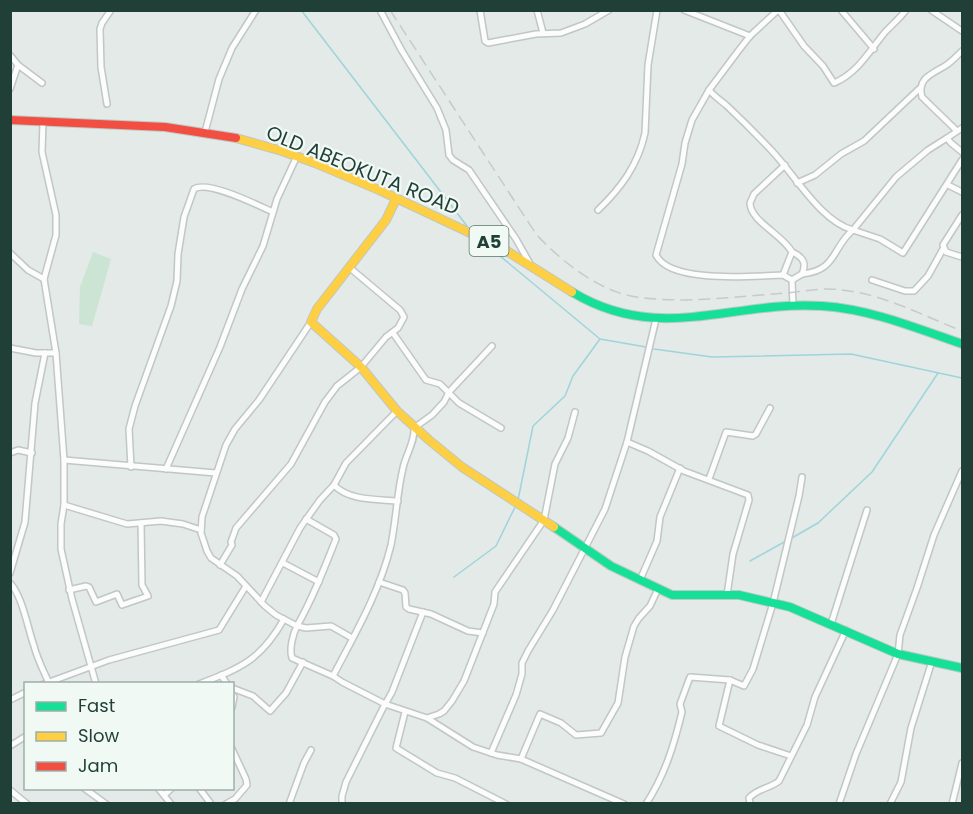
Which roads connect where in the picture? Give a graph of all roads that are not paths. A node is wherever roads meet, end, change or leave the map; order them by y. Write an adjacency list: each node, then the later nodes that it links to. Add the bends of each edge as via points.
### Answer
1 (111, 10): 24 (street, via 100,29)
2 (256, 10): 28 (street, via 232,48 219,79)
3 (380, 10): 46 (street, via 437,108 446,130 449,155 469,170)
4 (480, 10): 14 (street, via 486,43)
5 (537, 10): 14 (street)
6 (609, 10): 14 (street, via 574,29)
7 (657, 10): 38 (street, via 648,66 643,144 624,182)
8 (684, 10): 15 (street)
9 (778, 10): 15 (street); 16 (street, via 834,83 845,78)
10 (841, 10): 16 (street)
11 (906, 10): 16 (street)
12 (931, 10): 13 (street)
13 (962, 29)
14 (543, 33)
15 (750, 36): 23 (street)
16 (874, 49)
17 (963, 51): 22 (street, via 921,81)
18 (10, 56): 19 (street)
19 (18, 65): 20 (street); 21 (street)
20 (42, 83)
21 (10, 89)
22 (919, 89): 27 (street, via 922,97); 34 (street, via 864,141)
23 (709, 90): 33 (street); 48 (street, via 684,143 682,164 656,255 659,262 678,272 717,276)
24 (107, 104)
25 (10, 120): 26 (main road, OLD ABEOKUTA ROAD / A5)
26 (43, 122): 28 (main road, OLD ABEOKUTA ROAD / A5); 50 (street, via 42,152 56,215 55,240)
27 (960, 129): 29 (street)
28 (205, 132): 31 (main road, OLD ABEOKUTA ROAD / A5)
29 (947, 138): 30 (street); 41 (street, via 896,177)
30 (963, 152)
31 (297, 156): 37 (main road, OLD ABEOKUTA ROAD / A5); 39 (street)
32 (963, 160): 35 (street)
33 (785, 165): 34 (street); 43 (street, via 754,194 750,209)
34 (797, 183): 41 (street, via 833,220)
35 (948, 185): 36 (street); 41 (street, via 903,253 880,239)
36 (963, 192)
37 (396, 199): 46 (main road, OLD ABEOKUTA ROAD / A5); 47 (main road, via 386,220)
38 (598, 210)
39 (273, 212): 73 (street, via 210,187 194,189 184,217 171,306 129,429); 75 (street, via 263,246)
40 (963, 215): 42 (street)
41 (853, 230): 49 (street, via 822,269)
42 (943, 249): 45 (street); 52 (street, via 914,291)
43 (792, 252): 48 (street); 49 (street, via 804,261)
44 (10, 253): 50 (street)
45 (963, 257)
46 (530, 264): 54 (main road, OLD ABEOKUTA ROAD / A5, via 597,306)
47 (350, 268): 55 (main road); 56 (street, via 403,314 403,322)
48 (783, 274): 51 (street)
49 (802, 274): 51 (street)
50 (44, 279): 61 (street)
51 (792, 280): 53 (street)
52 (872, 280)
53 (793, 306): 54 (main road, OLD ABEOKUTA ROAD / A5); 57 (main road, OLD ABEOKUTA ROAD / A5, via 869,312)
54 (656, 319): 69 (street)
55 (311, 322): 62 (main road); 77 (street, via 235,429)
56 (393, 333): 62 (street); 63 (street, via 426,380)
57 (963, 344)
58 (492, 346): 63 (street)
59 (10, 348): 60 (street)
60 (45, 353): 61 (street); 71 (street, via 35,404)
61 (56, 353): 72 (street)
62 (361, 367): 65 (main road); 91 (street, via 325,402 291,464 236,528 232,545)
63 (449, 392): 67 (street, via 438,409); 68 (street, via 459,403)
64 (770, 408): 79 (street, via 756,434 726,432)
65 (397, 411): 67 (main road); 80 (street, via 346,463)
66 (575, 412): 85 (street, via 555,464)
67 (414, 428): 81 (street); 85 (main road, via 462,467)
68 (501, 428)
69 (627, 442): 74 (street); 88 (street, via 605,509)
70 (10, 453): 71 (street)
71 (32, 453): 89 (street, via 26,522)
72 (64, 460): 73 (street); 82 (street)
73 (131, 467): 75 (street)
74 (680, 468): 79 (street); 93 (street)
75 (166, 470): 77 (street)
76 (963, 471): 110 (street, via 934,535 900,635)
77 (216, 473): 87 (street)
78 (802, 477): 102 (street)
79 (709, 479): 100 (street, via 744,492 749,500 733,554)
80 (334, 485): 81 (street, via 344,494); 84 (street)
81 (398, 501): 95 (street, via 391,545)
82 (64, 505): 86 (street, via 117,522); 99 (street, via 61,549)
83 (867, 510): 105 (street)
84 (306, 519): 90 (street); 94 (street, via 335,537)
85 (544, 520): 88 (main road); 108 (street, via 495,592)
86 (141, 523): 87 (street, via 171,522); 99 (street, via 142,585 148,597 122,605 117,594 96,602 86,586)
87 (201, 530): 91 (street, via 207,551)
88 (586, 549): 93 (main road, via 610,567); 131 (street, via 522,663 516,695)
89 (12, 561): 92 (street)
90 (283, 563): 94 (street); 101 (street)
91 (220, 565): 97 (street)
92 (10, 573)
93 (640, 580): 98 (main road)
94 (319, 582): 106 (street)
95 (379, 582): 103 (street, via 403,590 406,607); 109 (street)
96 (10, 583): 118 (street, via 17,592)
97 (246, 586): 101 (street); 113 (street, via 219,630)
98 (658, 589): 100 (main road, via 672,595); 134 (street, via 651,606 634,626 618,703 601,733 576,735 540,714)
99 (69, 590): 113 (street)
100 (727, 595): 102 (main road)
101 (261, 602): 104 (street)
102 (773, 603): 105 (main road); 117 (street, via 744,687)
103 (423, 612): 108 (street, via 468,631); 125 (street)
104 (284, 619): 106 (street); 115 (street, via 261,651 243,666)
105 (831, 624): 107 (main road)
106 (297, 626): 109 (street, via 327,625); 112 (street, via 291,654)
107 (846, 630): 110 (main road); 133 (street)
108 (483, 633): 127 (street, via 452,701 439,714)
109 (352, 638): 116 (street)
110 (898, 654): 111 (main road); 153 (street)
111 (932, 661): 114 (main road); 154 (street, via 911,728 901,782)
112 (303, 662): 116 (street); 122 (street, via 286,693 270,711 253,696)
113 (90, 666): 118 (street); 119 (street)
114 (963, 668)
115 (221, 675): 120 (street); 121 (street)
116 (333, 676): 125 (street)
117 (730, 680): 133 (street, via 719,726); 151 (street, via 690,677 667,766)
118 (46, 682)
119 (95, 682)
120 (203, 682)
121 (226, 682)
122 (234, 689)
123 (24, 693): 124 (street)
124 (10, 700)
125 (385, 704): 126 (street); 148 (street, via 346,782)
126 (405, 712): 127 (street); 149 (street, via 396,748 437,773)
127 (427, 718): 131 (street, via 473,747)
128 (24, 738): 129 (street)
129 (10, 746)
130 (311, 750): 147 (street)
131 (491, 753): 134 (street)
132 (234, 754): 146 (street, via 247,785)
133 (791, 756): 152 (street, via 779,781 772,787 758,789 749,798)
134 (521, 759): 150 (street)
135 (963, 763): 155 (street)
136 (10, 790): 142 (street)
137 (85, 790): 143 (street)
138 (159, 790): 141 (street)
139 (171, 790): 141 (street)
140 (200, 790): 145 (street)
141 (164, 795): 144 (street)
142 (27, 804)
143 (106, 804)
144 (171, 804)
145 (211, 804)
146 (226, 804)
147 (289, 804)
148 (342, 804)
149 (506, 804)
150 (624, 804)
151 (646, 804)
152 (750, 804)
153 (839, 804)
154 (890, 804)
155 (952, 804)

